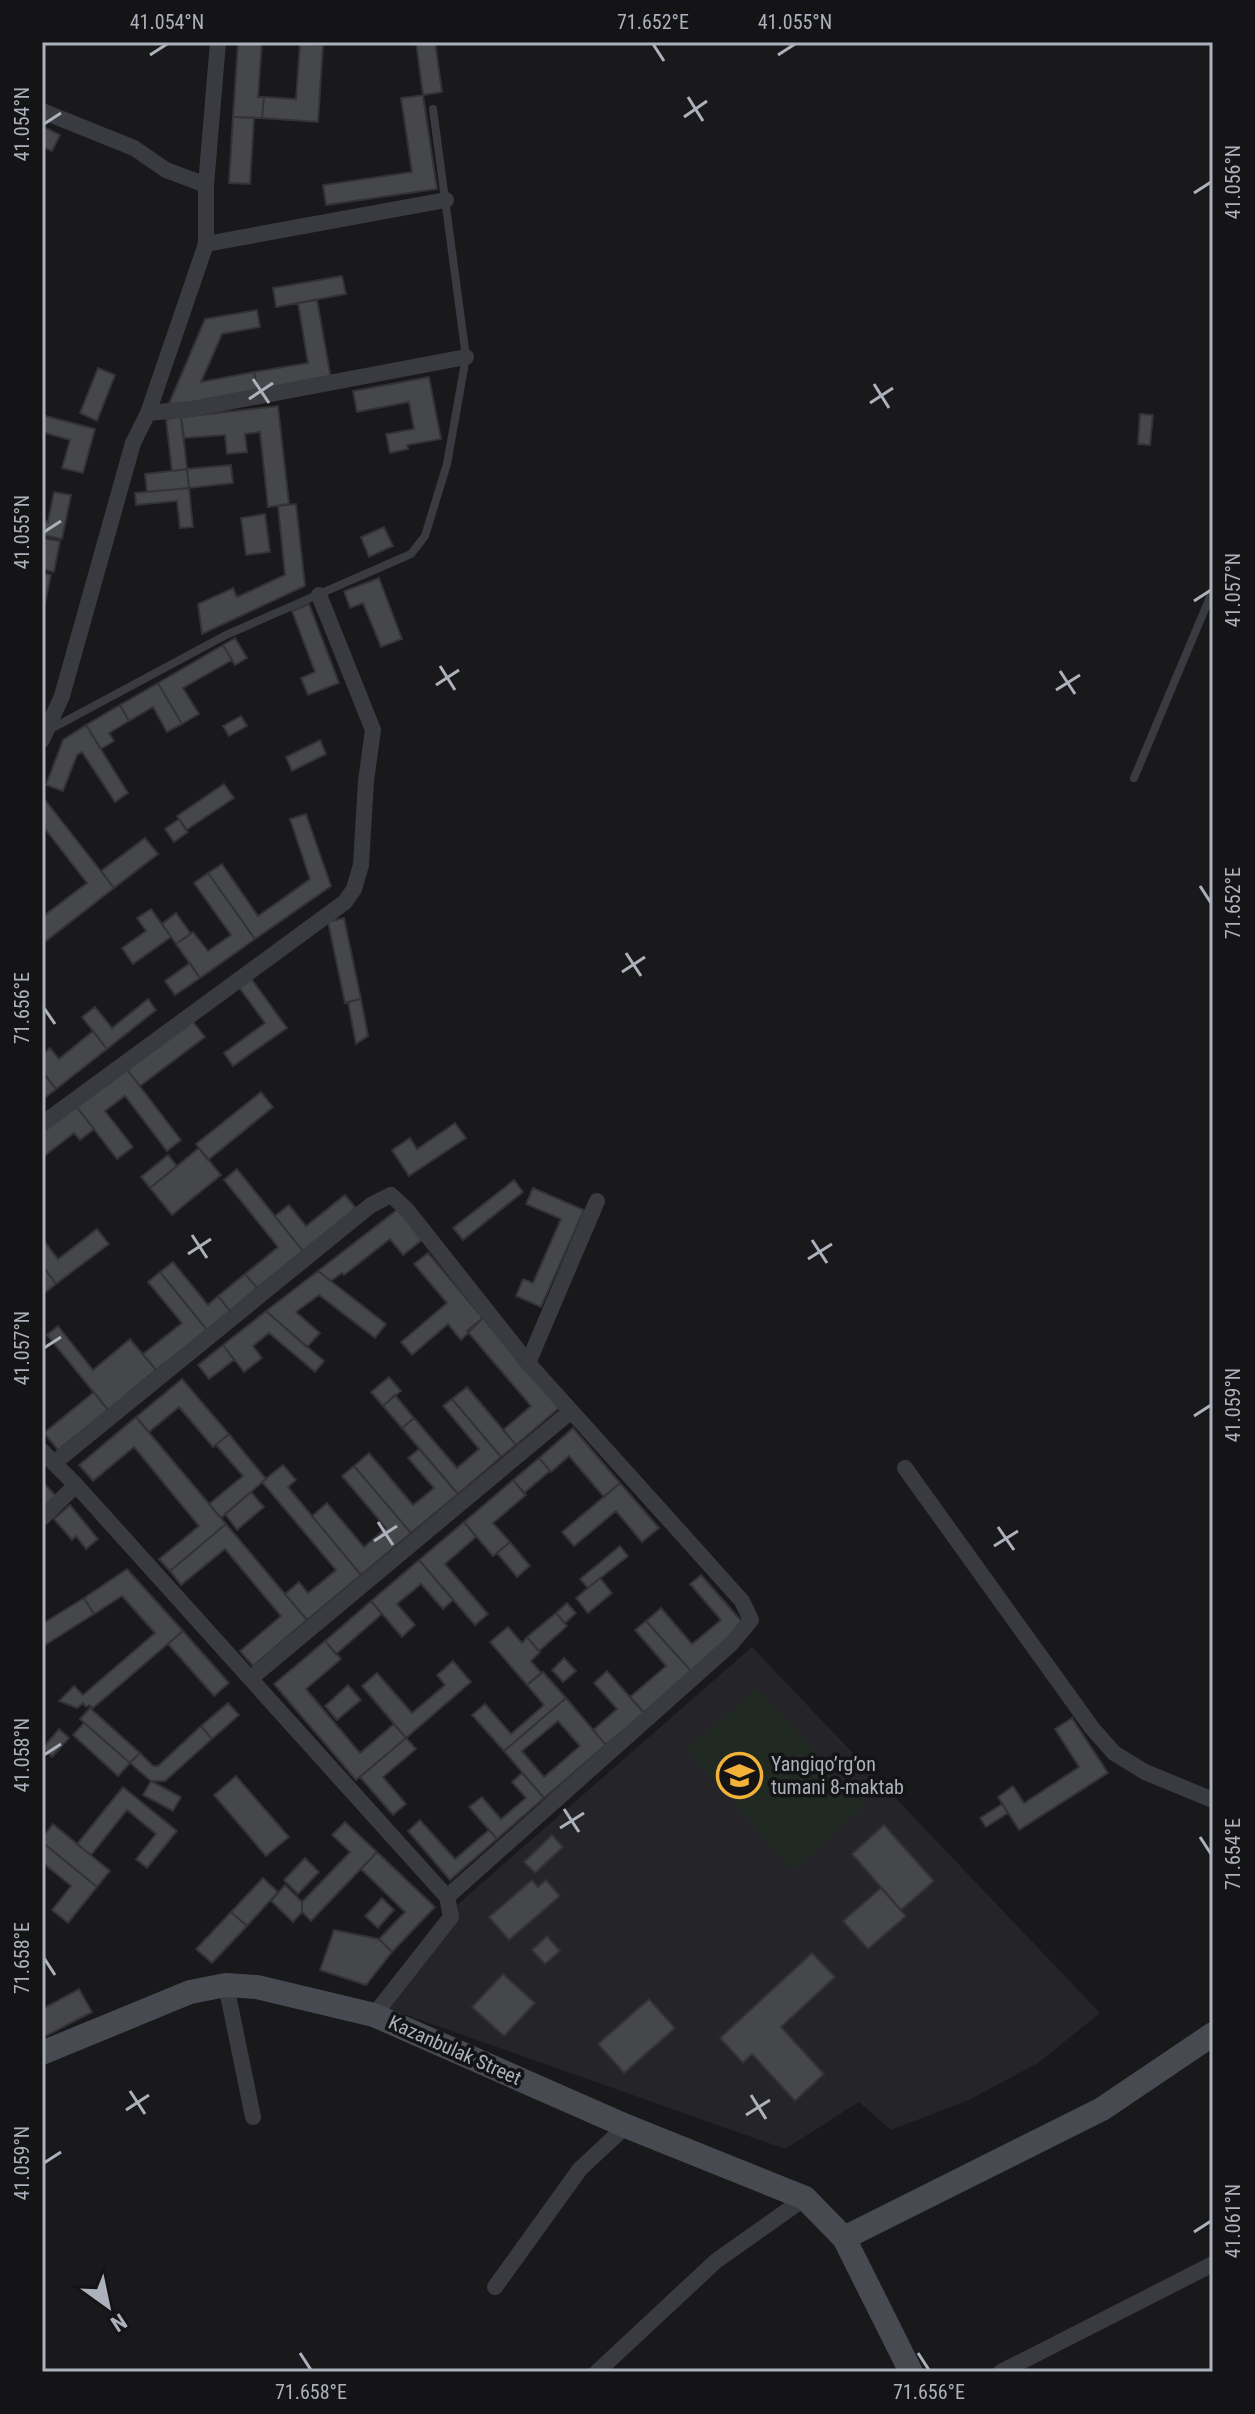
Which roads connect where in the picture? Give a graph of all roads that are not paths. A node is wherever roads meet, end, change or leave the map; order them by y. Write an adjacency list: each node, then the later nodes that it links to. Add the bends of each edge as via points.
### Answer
1 (218, 42): 4 (street)
2 (433, 109): 5 (lane)
3 (42, 111): 4 (street, via 134,148 166,170)
4 (206, 185): 6 (street)
5 (446, 200): 6 (street); 7 (lane)
6 (206, 244): 8 (street)
7 (466, 357): 8 (street); 10 (lane, via 447,464 425,536 411,554)
8 (148, 413): 11 (street, via 133,443 62,696)
9 (1213, 590): 12 (lane)
10 (319, 595): 11 (lane, via 226,635); 13 (street, via 373,730 361,865 354,889 345,902)
11 (44, 736)
12 (1134, 778)
13 (42, 1124)
14 (597, 1201): 15 (street)
15 (528, 1363): 16 (street); 17 (street, via 391,1195 371,1205)
16 (570, 1412): 21 (street); 23 (street, via 742,1601 751,1620 731,1644)
17 (48, 1457): 19 (street)
18 (905, 1468): 22 (street, via 1114,1753)
19 (76, 1485): 20 (street); 21 (street)
20 (42, 1518)
21 (251, 1678): 23 (street)
22 (1213, 1800)
23 (447, 1897): 25 (street, via 451,1917)
24 (226, 1985): 25 (main road, Kazanbulak Street, via 257,1987); 27 (main road, Kazanbulak Street, via 190,1992); 28 (street)
25 (374, 2015): 29 (main road, Kazanbulak Street)
26 (1213, 2034): 31 (main road, via 1102,2109)
27 (42, 2053)
28 (253, 2117)
29 (626, 2126): 30 (main road, Kazanbulak Street); 33 (street, via 580,2169)
30 (805, 2198): 31 (main road, Kazanbulak Street); 34 (street, via 716,2261)
31 (844, 2238): 35 (main road, Kazanbulak Street)
32 (1213, 2264): 36 (street)
33 (495, 2287)
34 (597, 2372)
35 (911, 2372)
36 (1001, 2372)

